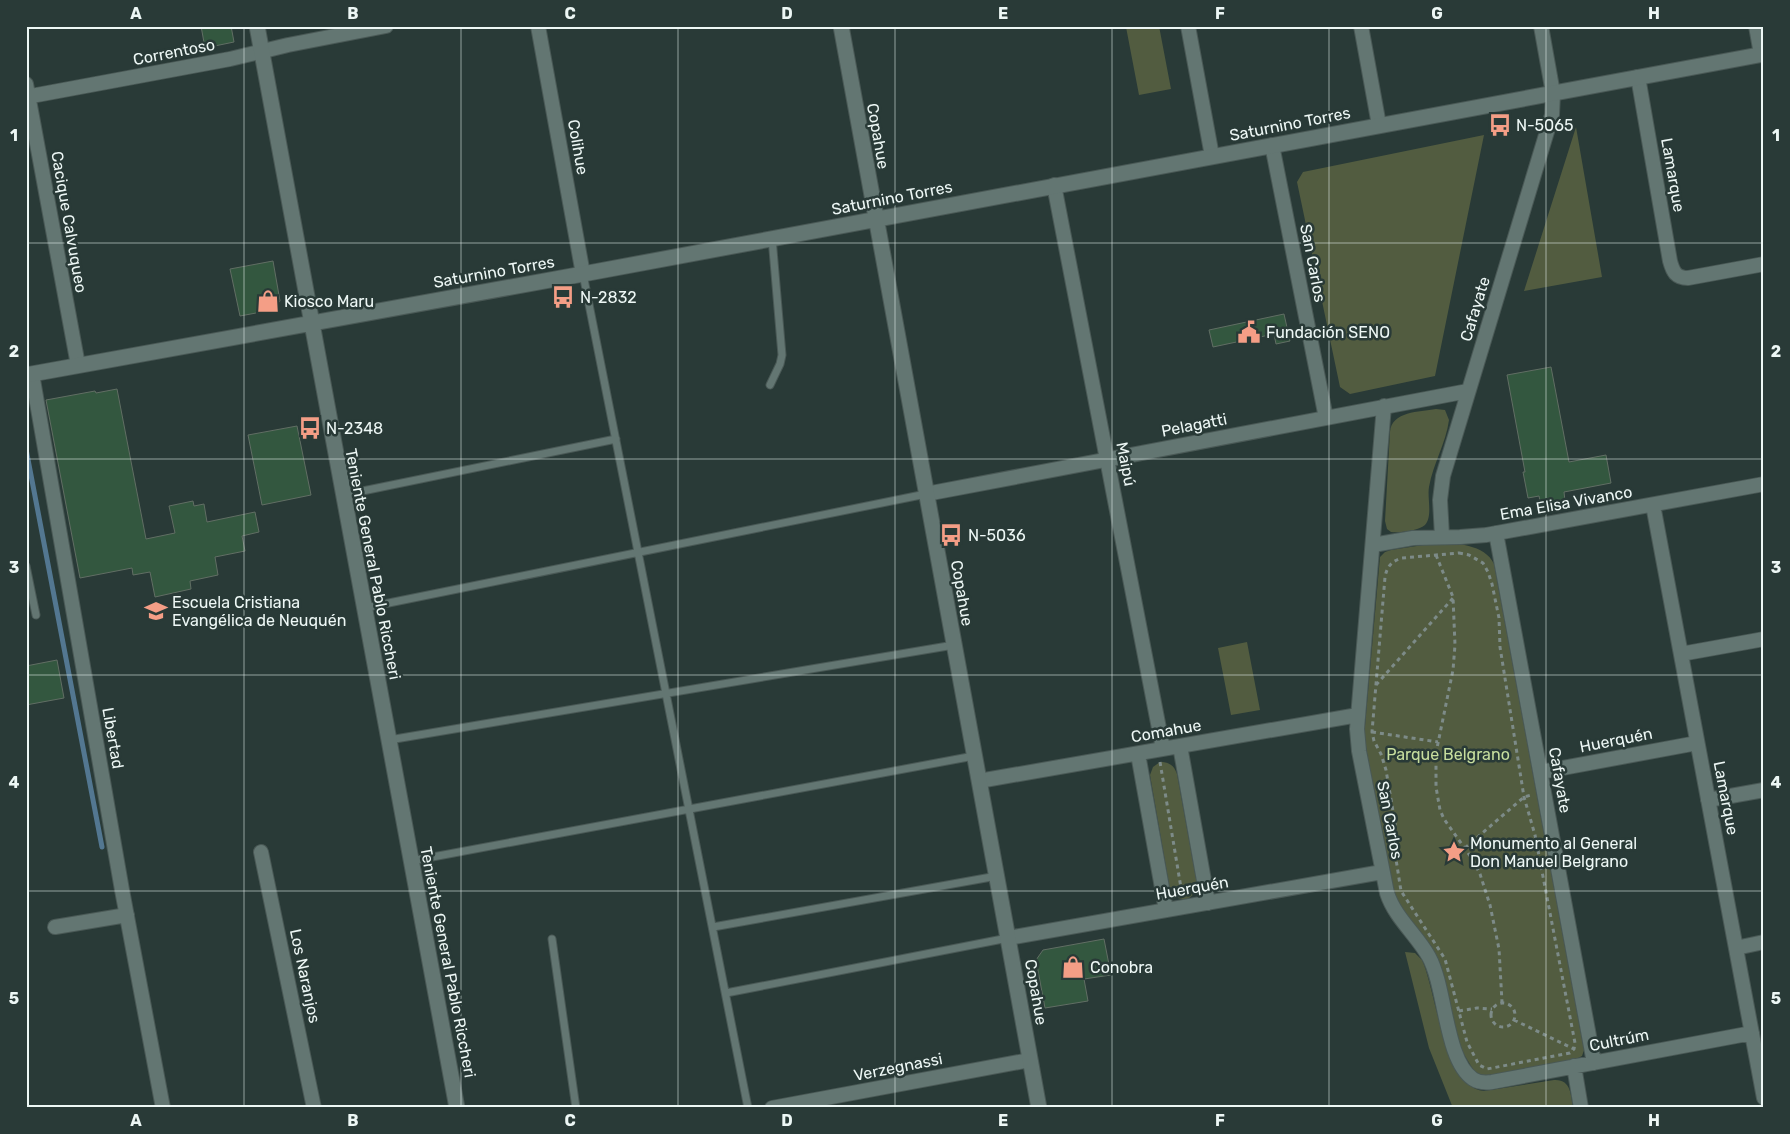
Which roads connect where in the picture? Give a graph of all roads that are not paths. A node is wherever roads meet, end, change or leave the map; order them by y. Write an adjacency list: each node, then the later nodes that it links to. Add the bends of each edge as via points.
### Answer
1 (257, 26): 9 (street, Teniente General Pablo Riccheri)
2 (386, 26): 9 (street, Correntoso)
3 (538, 26): 21 (street, Colihue)
4 (840, 26): 18 (street, Copahue)
5 (1188, 26): 16 (street)
6 (1361, 26): 14 (street)
7 (1541, 26): 13 (street)
8 (1756, 26): 10 (street)
9 (262, 51): 12 (street, Correntoso); 22 (street, Teniente General Pablo Riccheri)
10 (1762, 54): 11 (street, Saturnino Torres)
11 (1638, 77): 13 (street, Saturnino Torres); 20 (street, Lamarque, via 1674,273 1688,278)
12 (27, 93): 23 (street, Cacique Calvuqueo)
13 (1553, 93): 14 (street, Saturnino Torres); 26 (street, Cafayate, via 1550,123)
14 (1379, 125): 15 (street, Saturnino Torres)
15 (1272, 145): 16 (street, Saturnino Torres); 28 (street, San Carlos)
16 (1212, 156): 17 (street, Saturnino Torres)
17 (1054, 186): 18 (street, Saturnino Torres); 30 (street, Maipú)
18 (876, 219): 19 (street, Saturnino Torres); 32 (street, Copahue)
19 (772, 238): 21 (street, Saturnino Torres); 25 (lane, via 782,355)
20 (1764, 264)
21 (582, 274): 22 (street, Saturnino Torres); 29 (lane)
22 (311, 323): 23 (street, Saturnino Torres); 33 (street, Teniente General Pablo Riccheri)
23 (78, 365): 24 (street, Saturnino Torres)
24 (29, 374): 64 (street, Libertad)
25 (770, 385)
26 (1468, 390): 27 (street, Pelagatti); 36 (street, Cafayate, via 1441,483)
27 (1384, 406): 28 (street, Pelagatti); 37 (street, San Carlos)
28 (1326, 418): 30 (street, Pelagatti)
29 (616, 439): 33 (lane); 38 (lane)
30 (1107, 460): 32 (street, Pelagatti); 52 (street, Maipú)
31 (1764, 484): 34 (street, Ema Elisa Vivanco)
32 (926, 494): 38 (lane); 43 (street, Copahue)
33 (343, 495): 40 (street, Teniente General Pablo Riccheri)
34 (1653, 505): 35 (street, Ema Elisa Vivanco); 44 (street, Lamarque)
35 (1496, 533): 36 (street, Ema Elisa Vivanco); 53 (street, Cafayate)
36 (1442, 536): 37 (street, Ema Elisa Vivanco)
37 (1373, 545): 46 (street, San Carlos)
38 (638, 552): 40 (lane); 45 (lane)
39 (26, 566): 41 (lane)
40 (364, 608): 47 (street, Teniente General Pablo Riccheri)
41 (36, 614)
42 (1764, 639): 44 (street)
43 (954, 645): 45 (lane); 51 (street, Copahue)
44 (1681, 654): 48 (street, Lamarque)
45 (666, 693): 47 (lane); 57 (lane)
46 (1358, 715): 49 (street, Comahue); 60 (street, San Carlos, via 1358,745)
47 (388, 740): 59 (street, Teniente General Pablo Riccheri)
48 (1698, 743): 53 (street, Huerquén); 56 (street, Lamarque)
49 (1180, 746): 52 (street, Comahue); 62 (street)
50 (1138, 754): 52 (street, Comahue); 54 (street, Comahue); 63 (street)
51 (974, 756): 54 (street, Copahue); 57 (lane)
52 (1162, 756)
53 (1540, 772): 74 (street, Cafayate)
54 (979, 781): 61 (street, Copahue)
55 (1764, 790): 56 (street)
56 (1708, 800): 70 (street, Lamarque)
57 (689, 809): 59 (lane); 66 (lane)
58 (261, 852): 79 (street, Los Naranjos)
59 (411, 861): 80 (street, Teniente General Pablo Riccheri)
60 (1382, 872): 62 (street, Huerquén); 76 (street, San Carlos, via 1389,900 1433,965 1461,1064 1474,1080)
61 (996, 876): 66 (lane); 67 (street, Copahue)
62 (1208, 903): 63 (street, Huerquén)
63 (1166, 910): 67 (street, Huerquén)
64 (127, 915): 65 (street); 78 (street, Libertad)
65 (55, 927)
66 (713, 927): 71 (lane)
67 (1008, 938): 71 (lane); 73 (street, Copahue)
68 (552, 939): 81 (lane)
69 (1764, 942): 70 (street)
70 (1736, 948): 72 (street, Lamarque)
71 (726, 994): 82 (lane)
72 (1752, 1032): 74 (street, Cultrúm); 77 (street, Lamarque)
73 (1030, 1060): 83 (street, Verzegnassi); 84 (street, Copahue)
74 (1594, 1062): 75 (street, Cultrúm)
75 (1574, 1066): 76 (street, Cultrúm); 85 (street)
76 (1492, 1082)
77 (1764, 1098)
78 (163, 1108)
79 (314, 1108)
80 (457, 1108)
81 (576, 1108)
82 (748, 1108)
83 (772, 1108)
84 (1039, 1108)
85 (1582, 1108)

